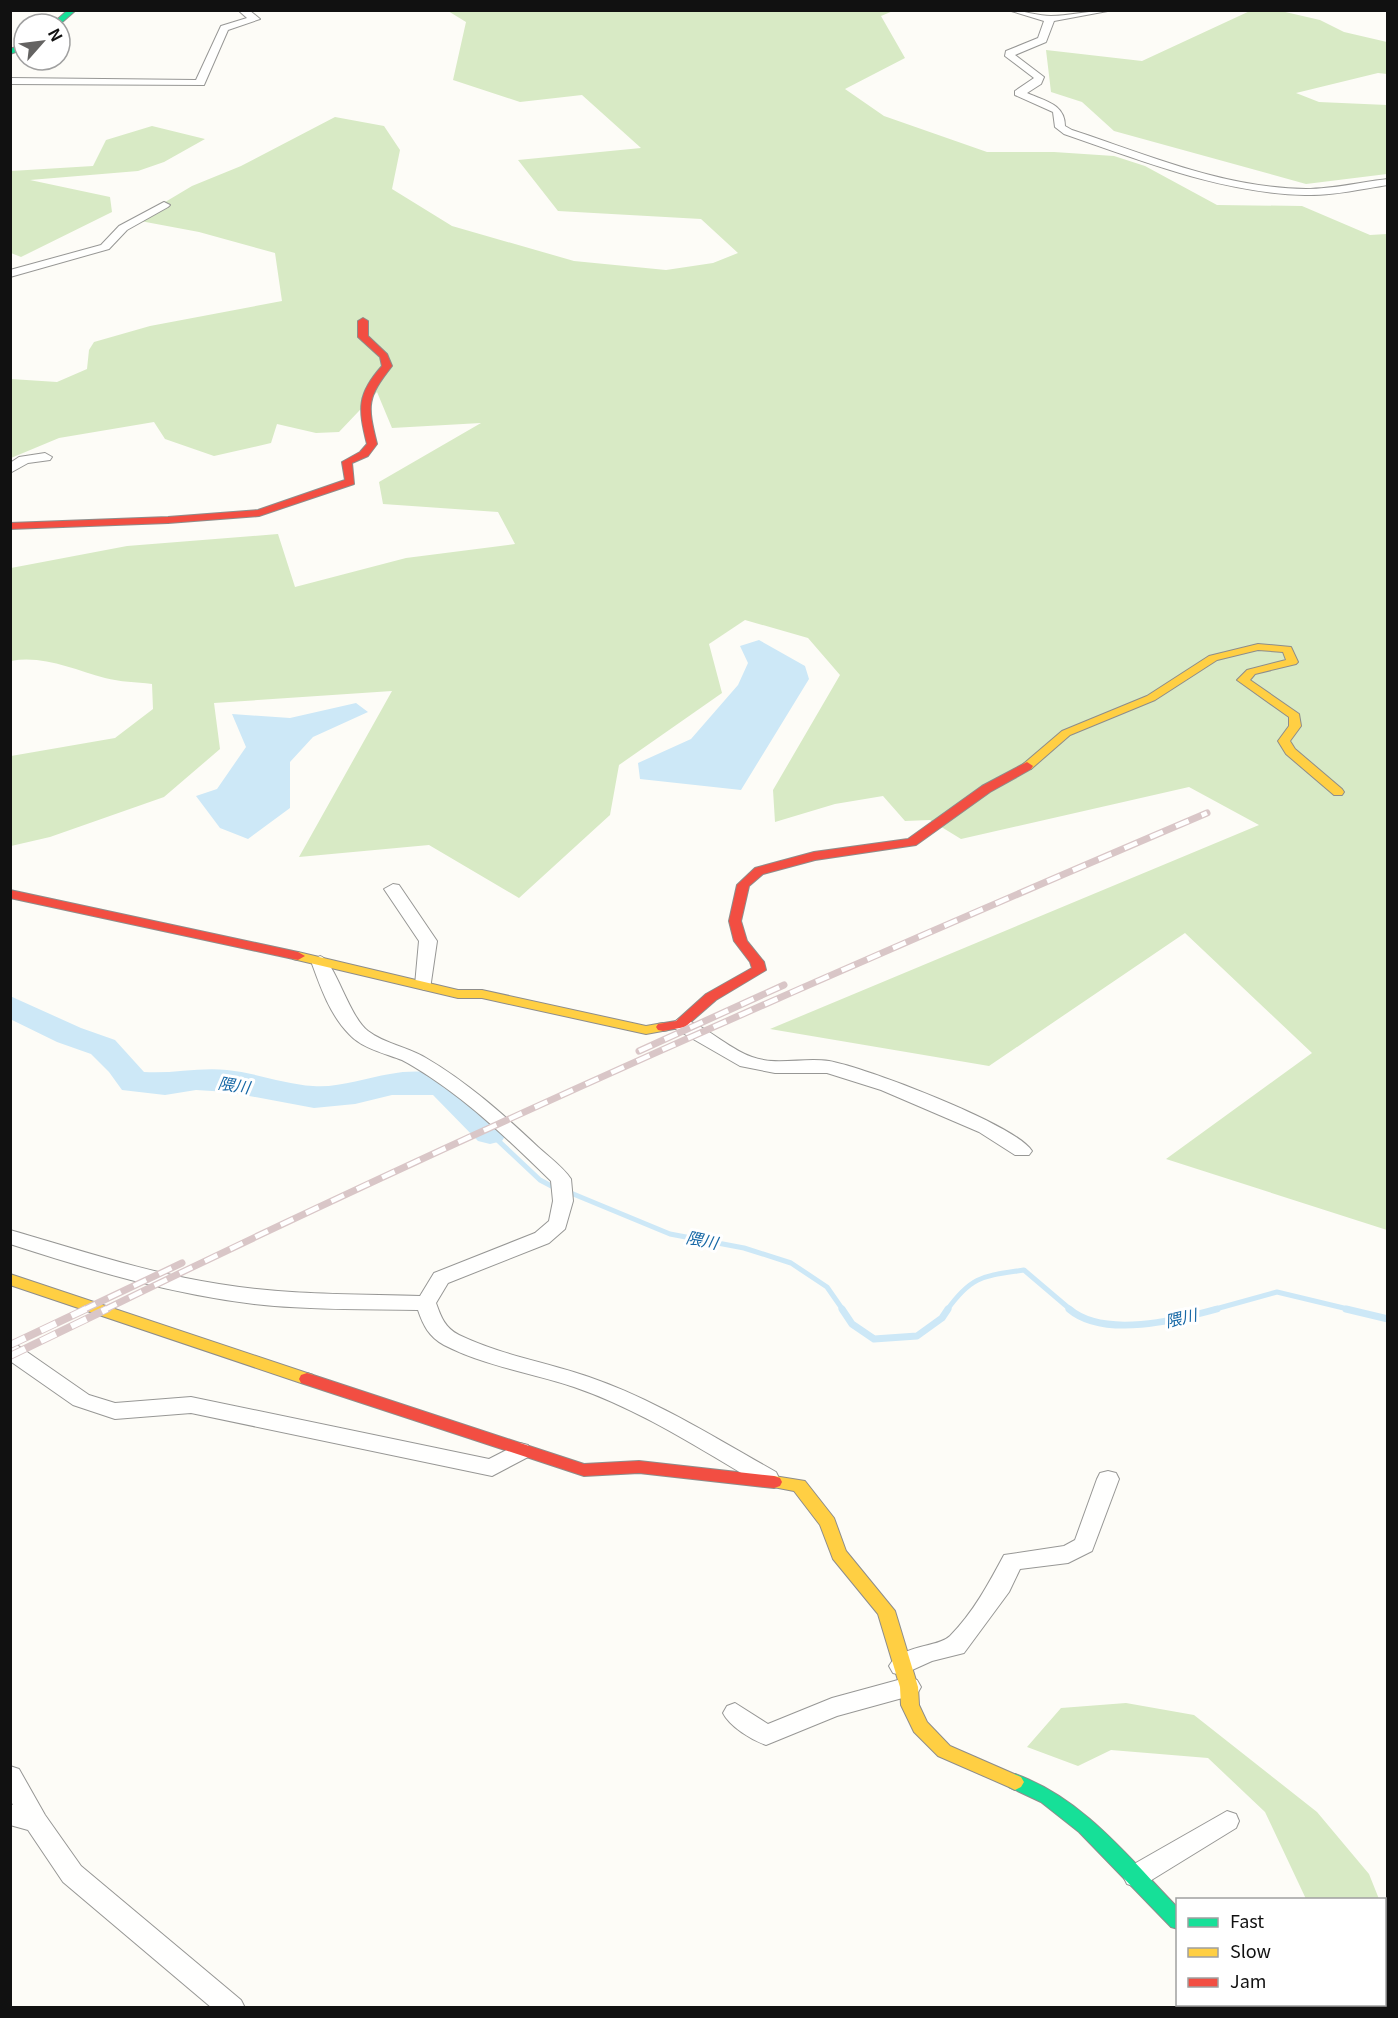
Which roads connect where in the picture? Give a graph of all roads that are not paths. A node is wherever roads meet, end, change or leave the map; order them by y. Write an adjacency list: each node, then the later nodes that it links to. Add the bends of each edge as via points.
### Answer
1 (242, 10): 5 (street, via 255,19 224,28 200,83)
2 (1012, 10): 4 (street)
3 (1109, 10): 4 (street)
4 (1050, 19): 6 (street, via 1042,40 1010,56 1039,77 1019,93 1057,110 1060,127 1068,132 1212,180 1256,188 1306,192)
5 (10, 81)
6 (1388, 182)
7 (164, 206): 8 (street, via 123,228 105,247)
8 (10, 274)
9 (363, 321): 12 (street, via 363,337 384,356 387,366 367,388 362,401 372,444 364,454 347,462 351,482 259,513)
10 (45, 457): 11 (street, via 24,460)
11 (10, 469)
12 (10, 526)
13 (1338, 792): 18 (street, via 1290,751 1284,741 1295,726 1294,716 1243,680 1251,672 1292,662 1287,649 1258,647 1214,658 1151,698 1066,733 1023,769 986,789 912,842 814,856 759,871 743,885 735,921 741,941 759,970 711,998)
14 (393, 889): 17 (street, via 428,941)
15 (10, 894): 16 (street)
16 (320, 961): 17 (street); 22 (street, via 330,992 360,1036 418,1061 449,1080 561,1179 563,1201 558,1224 542,1238 441,1278)
17 (424, 985): 18 (street, via 646,1030)
18 (680, 1024): 19 (street, via 747,1062 775,1067 828,1066 888,1086 986,1128)
19 (1022, 1151)
20 (10, 1237): 22 (street, via 104,1268 218,1291 288,1300)
21 (10, 1279): 24 (street)
22 (426, 1303): 26 (street, via 433,1325 450,1339 640,1404)
23 (10, 1350): 24 (street, via 81,1400 116,1411 191,1405 492,1468)
24 (520, 1451): 26 (street, via 584,1470 639,1467)
25 (1108, 1479): 27 (street, via 1084,1545 1068,1554 1012,1561 1002,1586 956,1646 927,1653)
26 (774, 1481): 27 (street, via 800,1485 828,1523 839,1554 886,1611)
27 (905, 1677): 28 (street, via 766,1735); 33 (street, via 910,1705 920,1727 944,1751 1048,1797 1086,1826)
28 (735, 1713)
29 (10, 1776): 32 (street)
30 (10, 1814): 32 (street)
31 (1227, 1821): 33 (street)
32 (36, 1822): 35 (street, via 72,1874)
33 (1136, 1876): 34 (street)
34 (1176, 1919)
35 (232, 2007)

